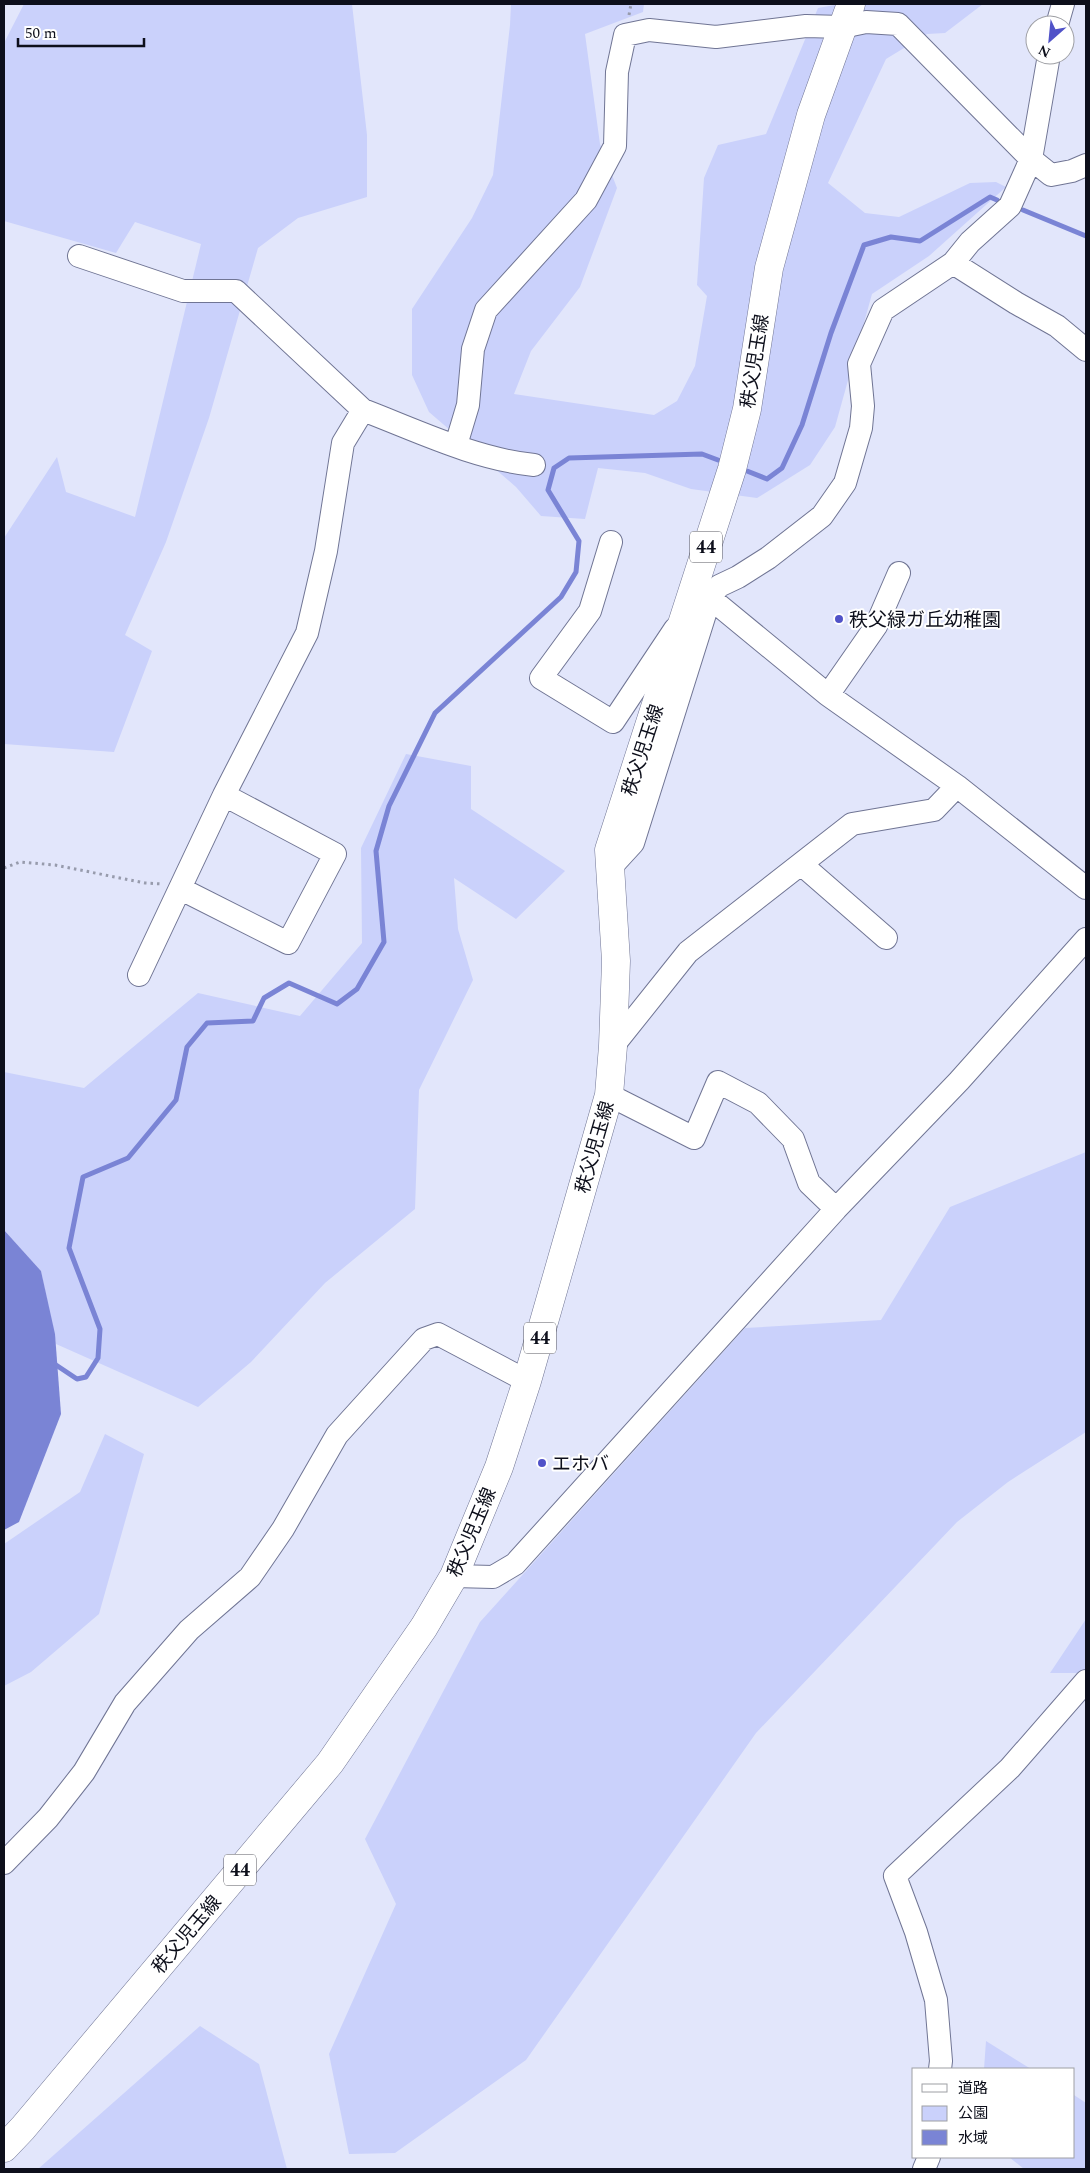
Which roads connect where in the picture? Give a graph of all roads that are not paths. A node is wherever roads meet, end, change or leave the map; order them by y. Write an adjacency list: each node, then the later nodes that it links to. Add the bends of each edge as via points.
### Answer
1 (846, 15): 3 (street, via 866,22 898,24); 9 (street, via 806,26 716,37 649,30 625,35 617,72 615,146 586,200 486,310 473,348 468,405); 14 (main road, 秩父児玉線 / 44, via 811,115 769,268 747,409 732,469)
2 (1047, 65): 3 (street)
3 (1031, 159): 4 (street, via 1051,174); 6 (street, via 1010,206)
4 (1086, 165)
5 (79, 256): 8 (street, via 183,291 236,291)
6 (953, 262): 7 (street, via 1057,326); 13 (street, via 883,310 859,364 863,406 861,428 845,483 822,516 768,558 719,586)
7 (1086, 350)
8 (364, 410): 9 (street); 17 (street, via 343,443 326,551 307,632)
9 (456, 445): 10 (street, via 511,462)
10 (534, 465)
11 (611, 542): 14 (street, via 590,611 541,678 613,722)
12 (899, 573): 15 (street, via 876,626)
13 (710, 598): 15 (street); 19 (street, via 633,843)
14 (685, 613): 19 (main road, 秩父児玉線 / 44, via 609,850)
15 (828, 695): 16 (street)
16 (957, 786): 18 (street, via 934,810 852,824); 20 (street)
17 (224, 796): 21 (street); 21 (street, via 335,854 288,944)
18 (801, 864): 22 (street); 25 (street, via 688,952)
19 (610, 867): 25 (main road, 秩父児玉線 / 44, via 616,962)
20 (1086, 888)
21 (181, 889): 24 (street)
22 (886, 938)
23 (1086, 939): 27 (street, via 959,1081)
24 (139, 976)
25 (614, 1046): 26 (main road, 秩父児玉線 / 44)
26 (609, 1095): 27 (street, via 694,1138 718,1082 758,1103 793,1139 809,1183); 28 (main road, 秩父児玉線 / 44)
27 (836, 1209): 29 (street, via 515,1564 493,1577)
28 (528, 1381): 29 (main road, 秩父児玉線 / 44, via 499,1467); 31 (street, via 438,1334 424,1339 337,1434 284,1529 250,1577 189,1630 125,1703 84,1772 48,1818)
29 (454, 1576): 33 (main road, 秩父児玉線 / 44, via 424,1627 330,1763)
30 (1086, 1681): 32 (street, via 1010,1768 895,1876 936,2000)
31 (4, 1863)
32 (940, 2068)
33 (4, 2148)

